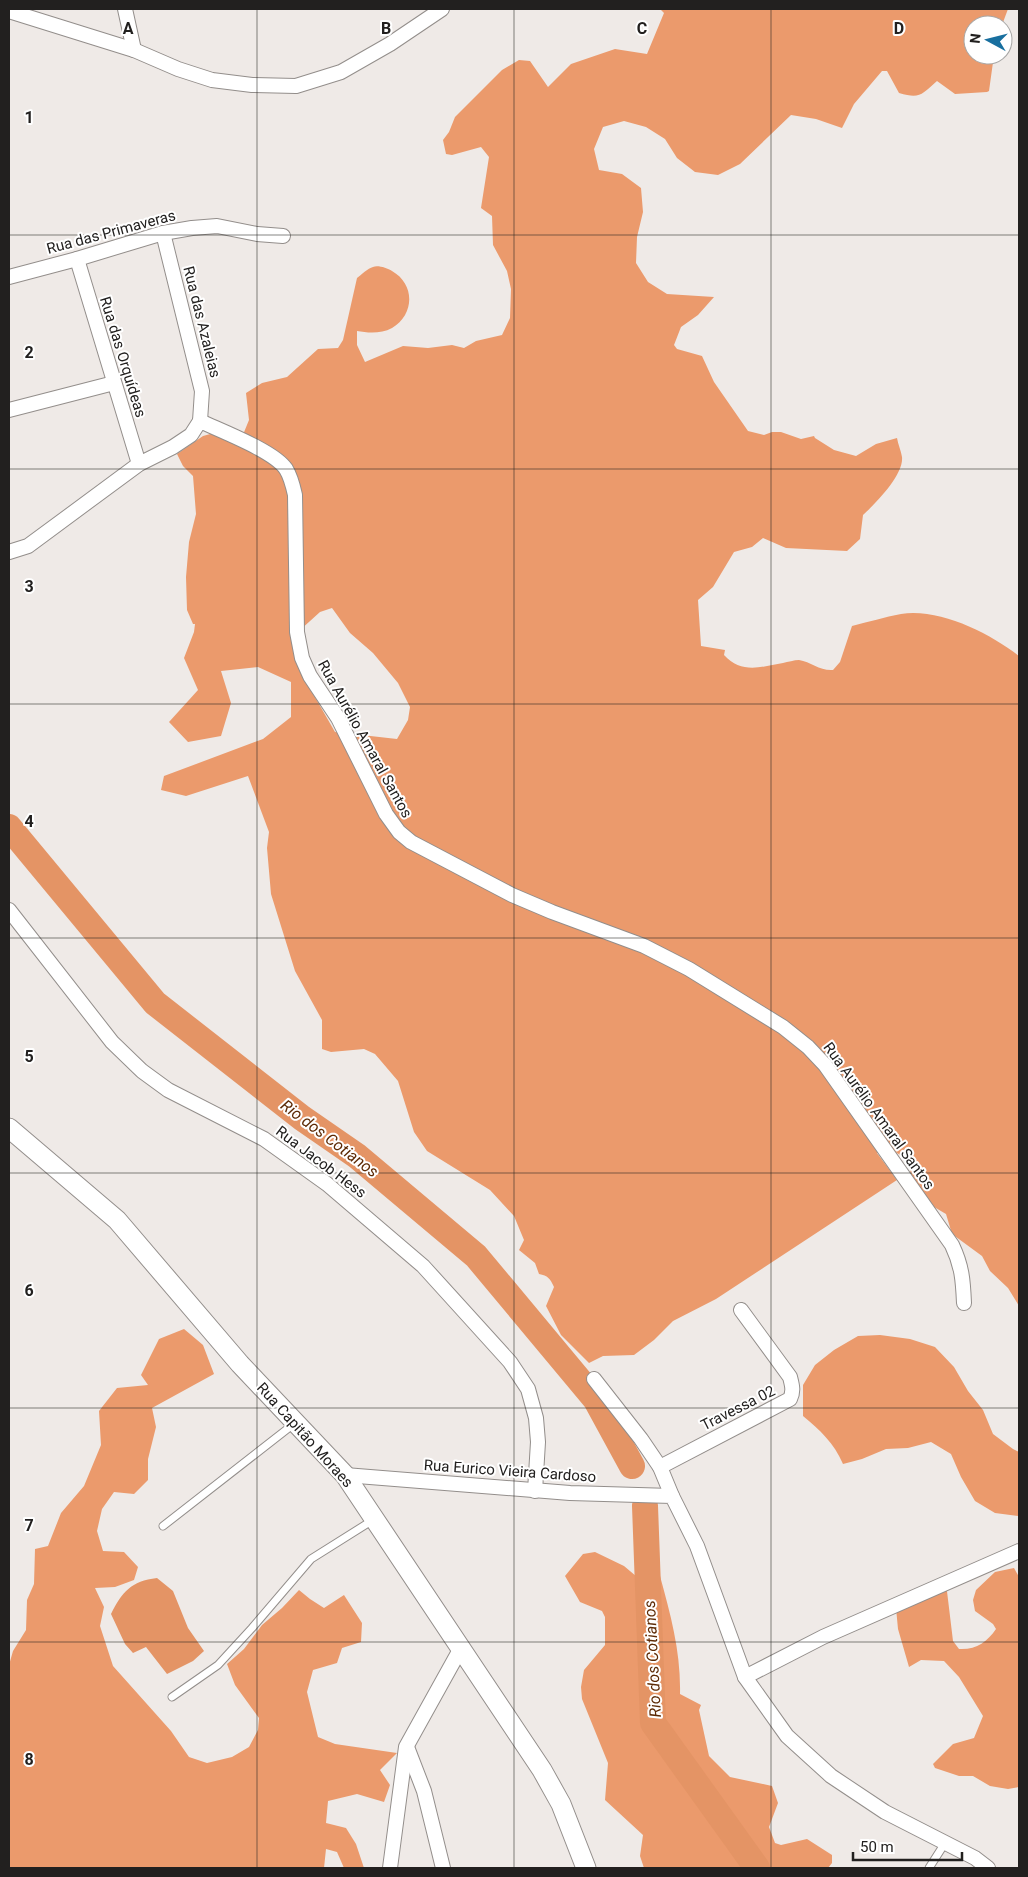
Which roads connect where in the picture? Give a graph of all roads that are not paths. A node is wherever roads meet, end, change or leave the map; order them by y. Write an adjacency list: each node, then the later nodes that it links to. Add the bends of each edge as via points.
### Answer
1 (125, 9): 4 (street)
2 (442, 9): 4 (street, via 341,72 296,86 212,80)
3 (9, 11): 4 (street)
4 (134, 50)
5 (163, 233): 6 (street, Rua das Primaveras, via 217,226); 7 (street, Rua das Primaveras); 11 (street, Rua das Azaleias, via 202,391)
6 (282, 236)
7 (77, 259): 8 (street, Rua das Primaveras); 9 (street, Rua das Orquídeas)
8 (9, 277)
9 (114, 383): 10 (street); 12 (street, Rua das Orquídeas)
10 (9, 410)
11 (200, 421): 12 (street, via 191,435); 16 (street, Rua Aurélio Amaral Santos, via 274,457 291,480 295,495 296,632 302,658 338,718 386,814 399,832 411,842 512,895 644,946 689,969 783,1027 808,1047 952,1245 963,1275)
12 (139, 464): 13 (street, via 28,546)
13 (9, 552)
14 (9, 910): 22 (street, Rua Jacob Hess, via 112,1042 142,1071 168,1090 264,1140 327,1184 423,1266 510,1362 528,1389 536,1418)
15 (9, 1128): 19 (street, Rua Capitão Moraes, via 117,1220 240,1364)
16 (964, 1303)
17 (741, 1310): 20 (street, Travessa 02, via 790,1377 790,1399)
18 (594, 1380): 20 (street)
19 (296, 1423): 21 (street, Rua Capitão Moraes); 25 (lane)
20 (660, 1467): 23 (street)
21 (345, 1475): 22 (street, Rua Eurico Vieira Cardoso); 24 (street, Rua Capitão Moraes)
22 (535, 1491): 23 (street, Rua Eurico Vieira Cardoso)
23 (672, 1496): 28 (street, via 697,1546)
24 (375, 1519): 27 (street, Rua Capitão Moraes); 29 (lane, via 311,1559 218,1665)
25 (164, 1526)
26 (1019, 1552): 28 (street, via 823,1636)
27 (461, 1648): 30 (street); 34 (street, Rua Capitão Moraes, via 542,1770 561,1804)
28 (745, 1677): 31 (street, via 787,1736 831,1776 885,1812)
29 (172, 1697)
30 (406, 1747): 32 (street); 33 (street, via 424,1792)
31 (945, 1843): 35 (lane); 36 (street)
32 (390, 1868)
33 (443, 1868)
34 (586, 1868)
35 (929, 1868)
36 (988, 1868)

